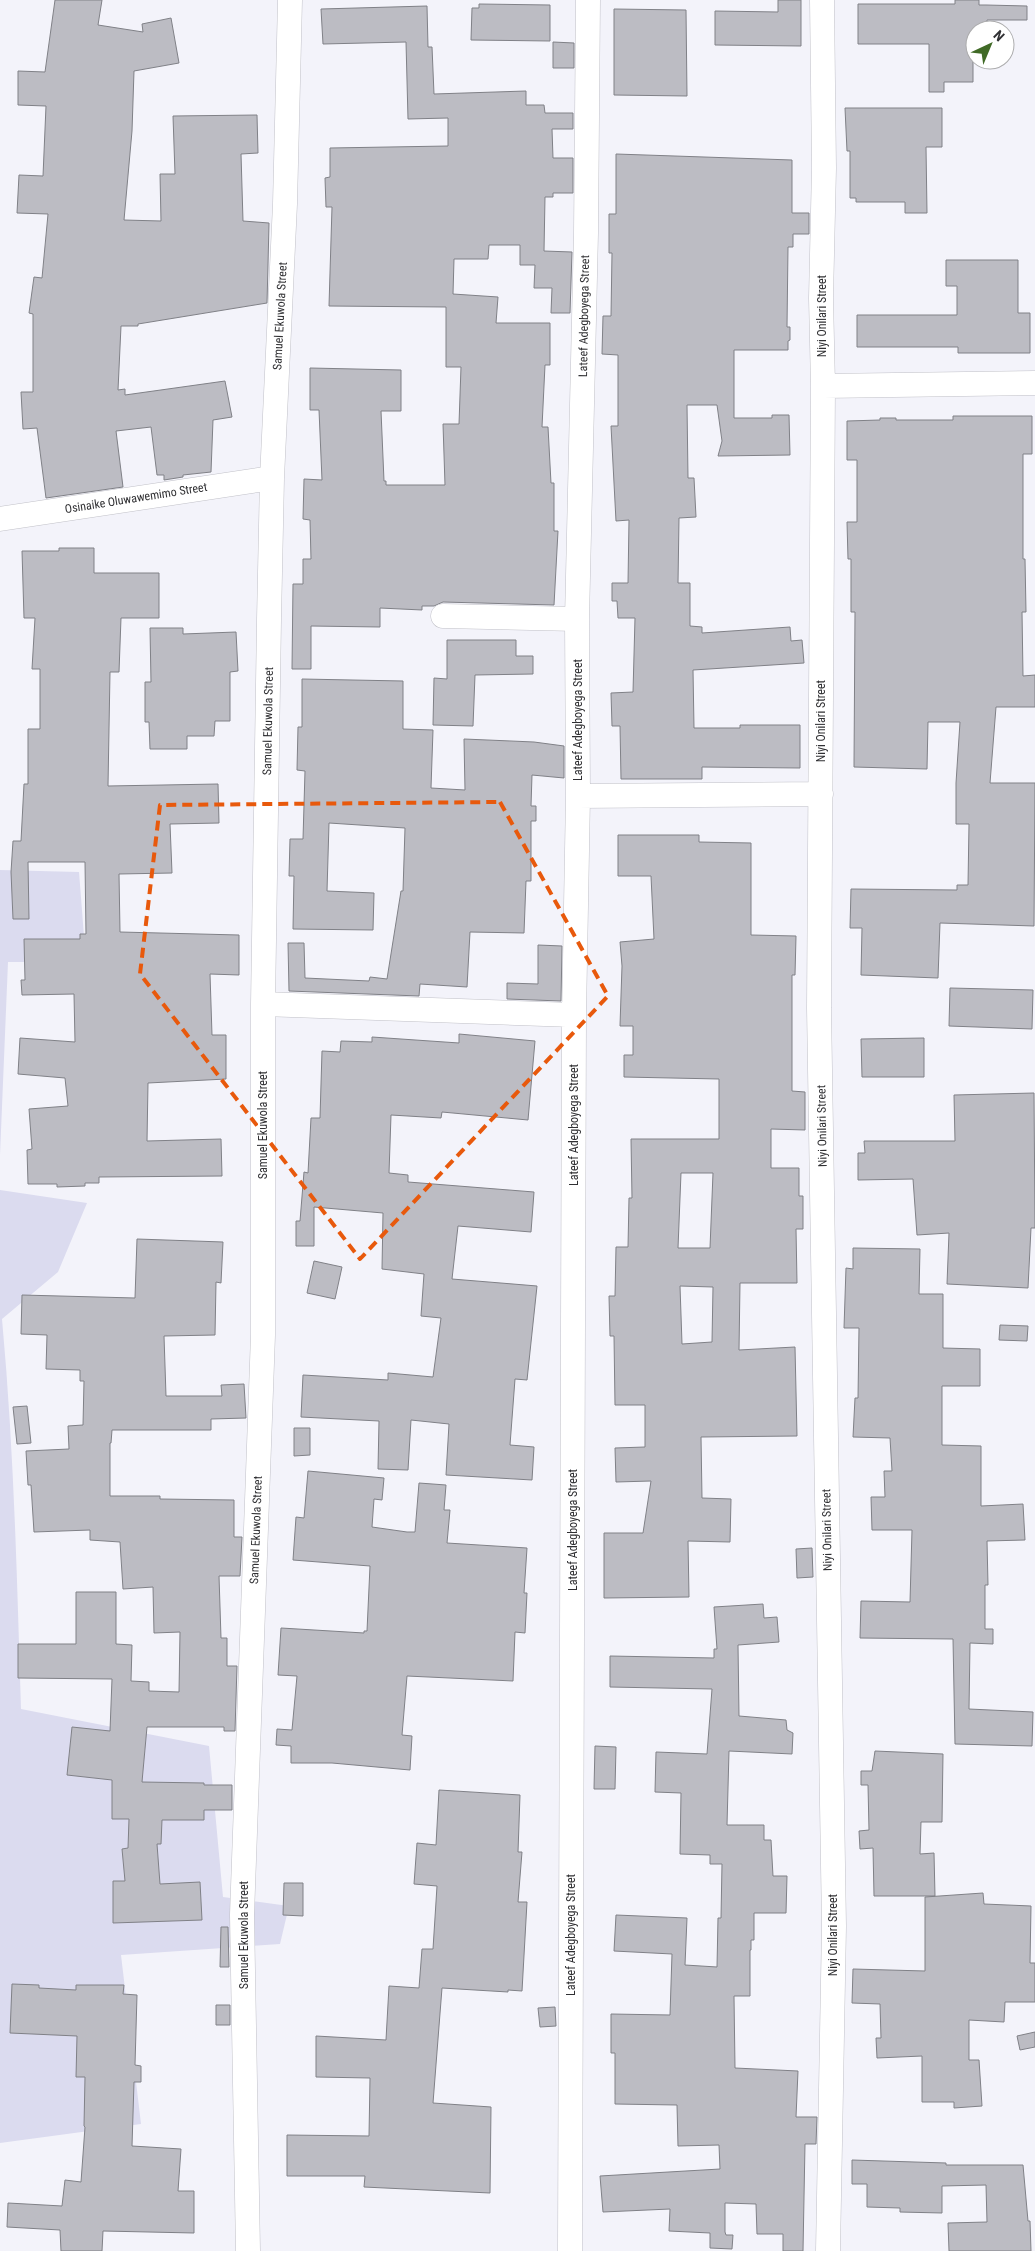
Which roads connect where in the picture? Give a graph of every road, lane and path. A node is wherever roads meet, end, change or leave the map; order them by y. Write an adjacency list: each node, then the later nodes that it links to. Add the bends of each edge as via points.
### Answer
1 (290, 0): 6 (street, Samuel Ekuwola Street, via 285,204)
2 (588, 0): 9 (street, Lateef Adegboyega Street)
3 (822, 0): 5 (street, Niyi Onilari Street)
4 (1035, 383): 5 (street)
5 (823, 386): 10 (street, Niyi Onilari Street)
6 (272, 478): 7 (street, Osinaike Oluwawemimo Street); 12 (street, Samuel Ekuwola Street)
7 (0, 519)
8 (443, 616): 9 (street)
9 (577, 619): 11 (street, Lateef Adegboyega Street)
10 (820, 794): 11 (street); 16 (street, Niyi Onilari Street, via 819,1008 834,1926)
11 (578, 796): 13 (street, Lateef Adegboyega Street)
12 (263, 1004): 13 (street); 14 (street, Samuel Ekuwola Street, via 263,1335 242,1915)
13 (574, 1015): 15 (street, Lateef Adegboyega Street)
14 (248, 2251)
15 (570, 2251)
16 (828, 2251)

